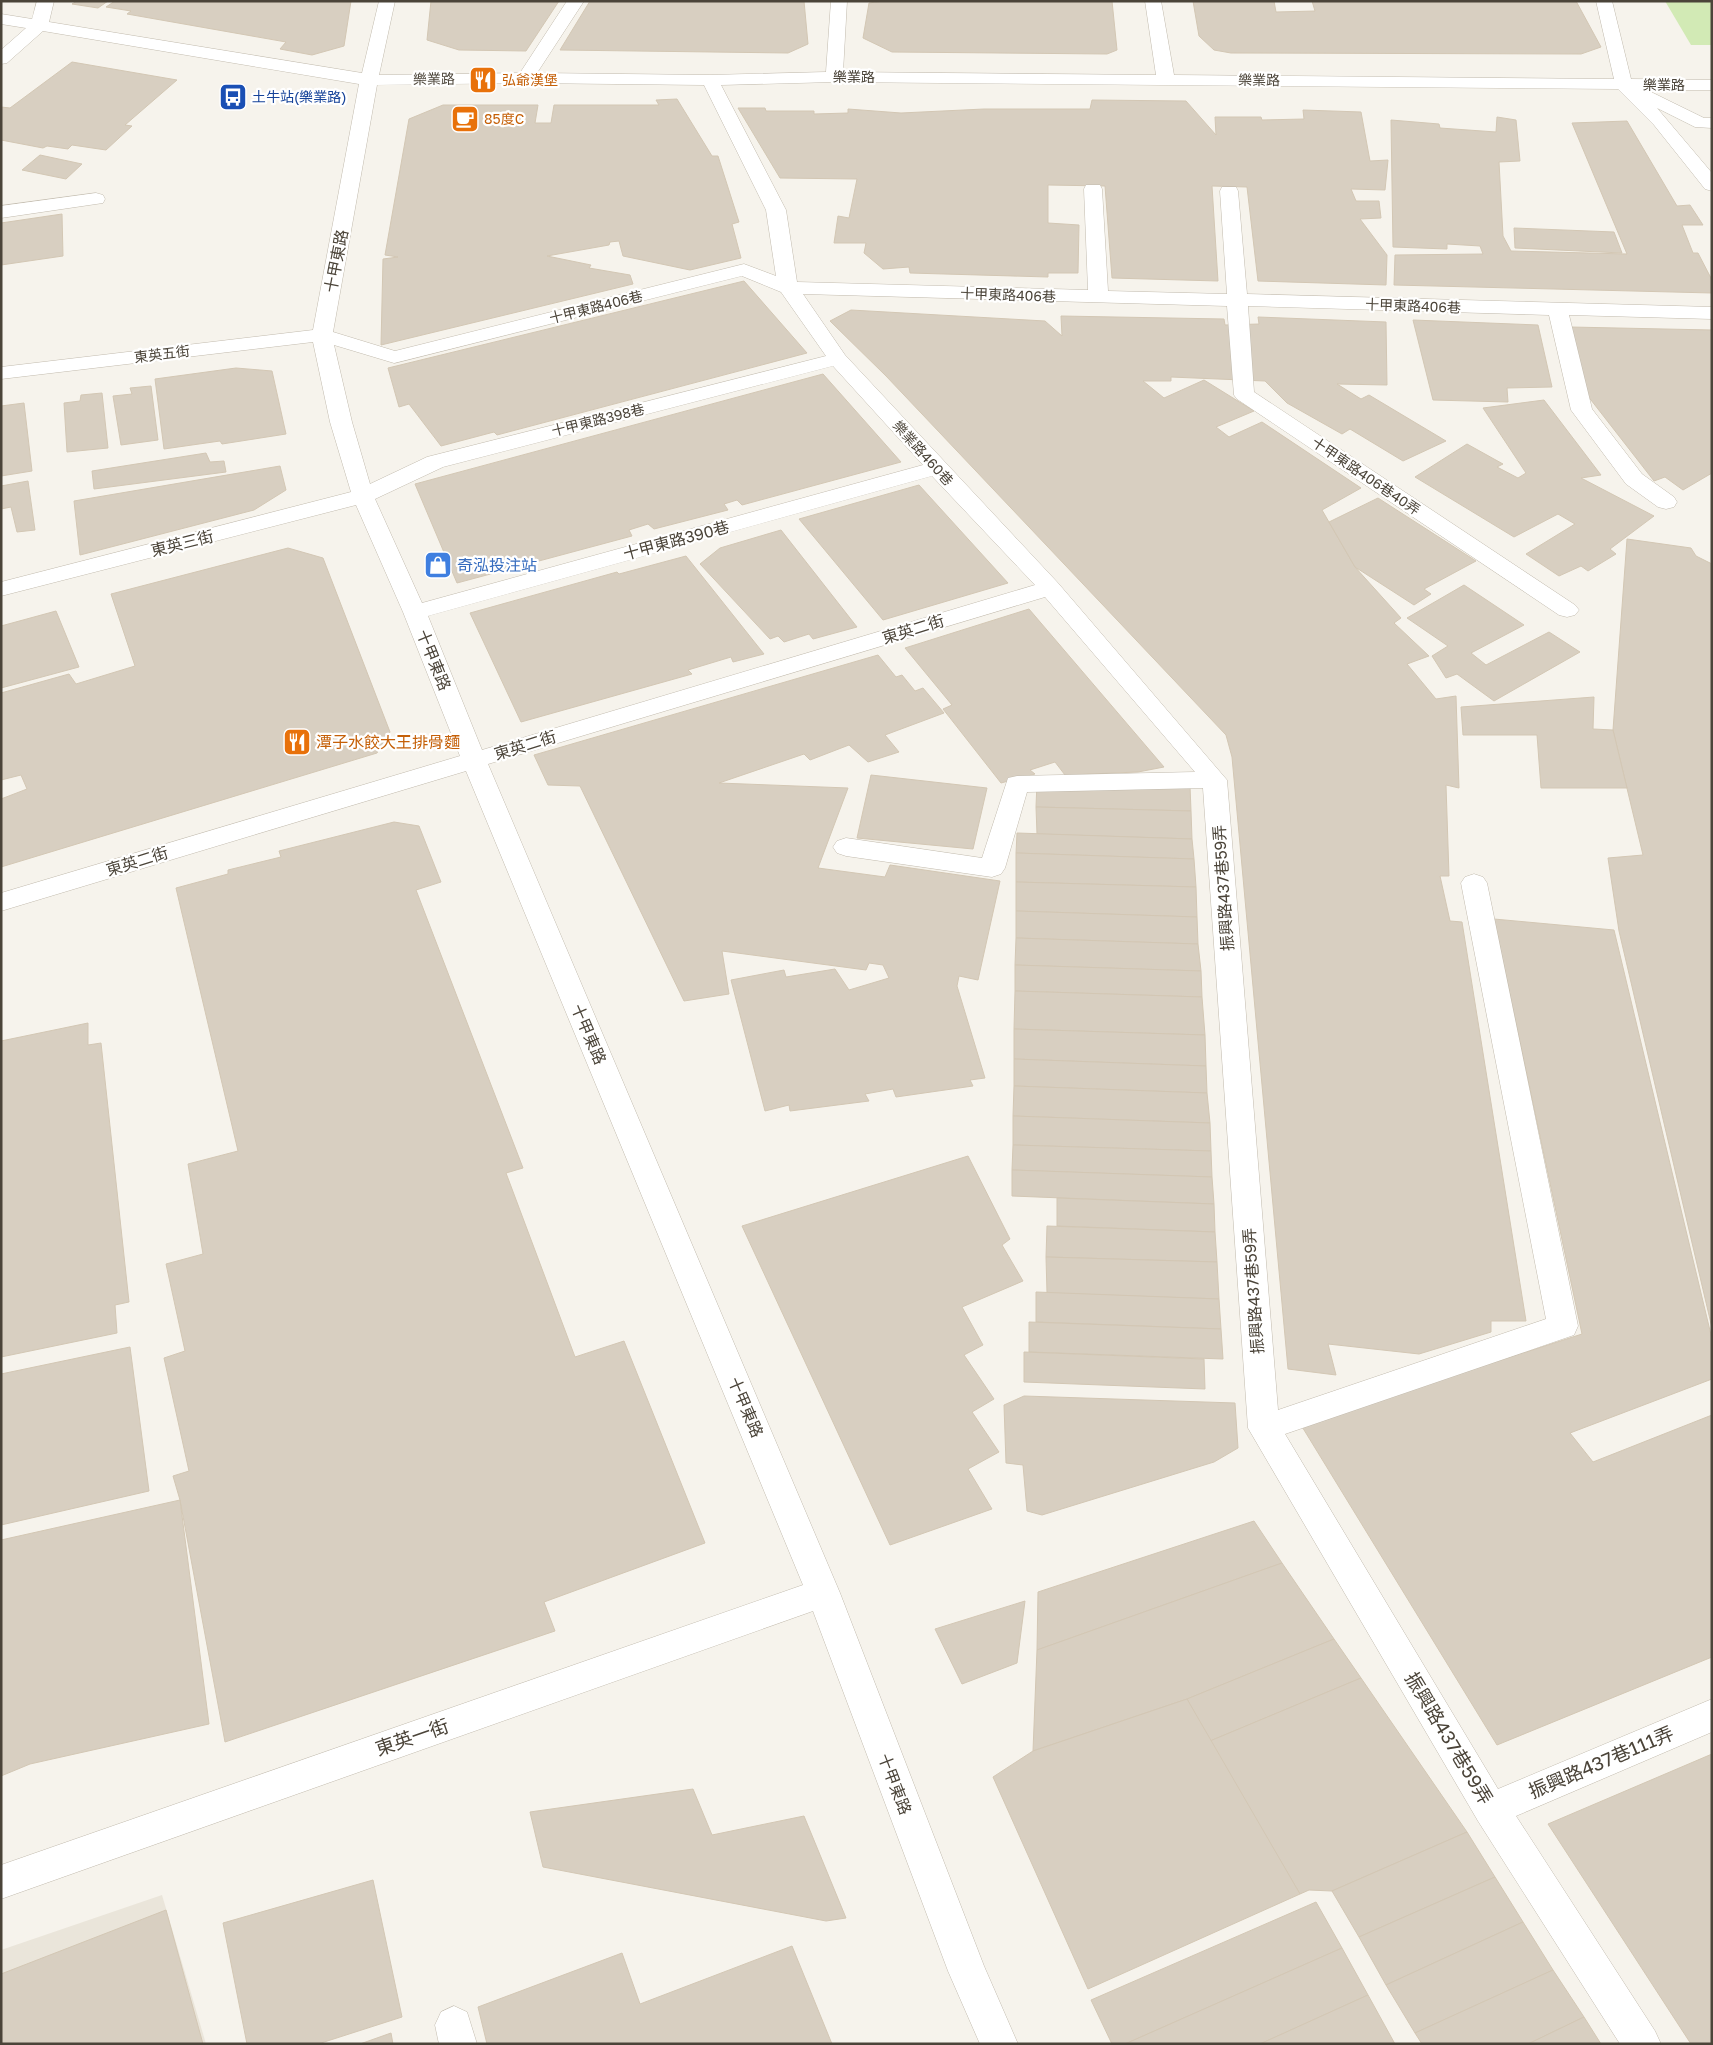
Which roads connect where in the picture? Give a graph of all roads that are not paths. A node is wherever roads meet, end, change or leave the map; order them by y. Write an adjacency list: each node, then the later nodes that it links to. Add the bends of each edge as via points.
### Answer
1 (46, 1): 8 (street)
2 (387, 1): 13 (street, 十甲東路)
3 (576, 1): 11 (street)
4 (839, 1): 10 (street)
5 (1153, 1): 12 (street)
6 (1604, 1): 15 (street)
7 (1, 19): 8 (street, 樂業路)
8 (39, 26): 9 (street); 13 (street, 樂業路)
9 (1, 59)
10 (834, 77): 12 (street, 樂業路); 14 (street, 樂業路)
11 (525, 78): 13 (street, 樂業路); 14 (street, 樂業路)
12 (1166, 79): 15 (street, 樂業路)
13 (369, 80): 28 (street, 十甲東路)
14 (710, 80): 23 (street, 樂業路460巷, via 776,210)
15 (1624, 84): 16 (street, 樂業路); 17 (street, via 1701,123); 18 (street, via 1660,121)
16 (1712, 85)
17 (1712, 123)
18 (1712, 185)
19 (1093, 189): 24 (street)
20 (1229, 191): 25 (street)
21 (96, 199): 22 (street)
22 (1, 212)
23 (788, 288): 24 (street, 十甲東路406巷); 28 (street, 十甲東路406巷, via 744,270 394,357); 29 (street, 樂業路460巷)
24 (1098, 298): 25 (street, 十甲東路406巷)
25 (1236, 300): 26 (street, 十甲東路406巷); 36 (street, 十甲東路406巷40弄, via 1244,395)
26 (1558, 310): 27 (street, 十甲東路406巷); 33 (street, via 1582,410 1634,479)
27 (1712, 313)
28 (322, 335): 30 (street, 東英五街); 32 (street, 十甲東路, via 341,422)
29 (838, 358): 31 (street, 樂業路460巷); 32 (street, 十甲東路398巷, via 435,462)
30 (1, 373)
31 (937, 468): 34 (street, 樂業路460巷); 37 (street, 十甲東路390巷)
32 (363, 496): 35 (street, 東英三街); 37 (street, 十甲東路)
33 (1666, 502)
34 (1050, 588): 38 (street, 東英二街); 39 (street, 樂業路460巷)
35 (1, 589)
36 (1567, 610)
37 (415, 612): 38 (street, 十甲東路)
38 (474, 760): 42 (street, 東英二街); 44 (street, 十甲東路)
39 (1215, 780): 40 (street, via 1016,784 992,868); 43 (street, 振興路437巷59弄)
40 (846, 847)
41 (1474, 883): 43 (street, via 1563,1326)
42 (1, 902)
43 (1264, 1428): 46 (street, 振興路437巷59弄)
44 (822, 1593): 47 (street, 東英一街); 48 (street, 十甲東路, via 964,1962)
45 (1712, 1715): 46 (street, 振興路437巷111弄)
46 (1491, 1809): 49 (street, 振興路437巷59弄)
47 (1, 1882)
48 (999, 2044)
49 (1642, 2044)

